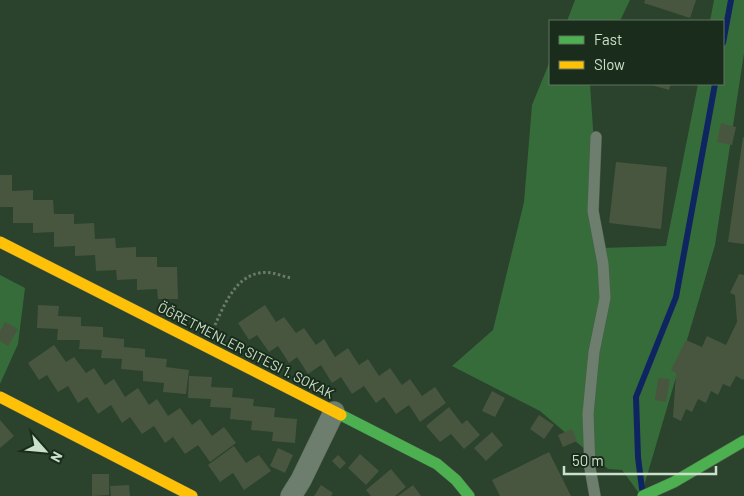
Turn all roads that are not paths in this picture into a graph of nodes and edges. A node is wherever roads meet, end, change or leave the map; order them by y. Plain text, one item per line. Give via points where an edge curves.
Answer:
1 (596, 137) dead end
2 (0, 242) edge
3 (0, 397) edge
4 (334, 412) junction
5 (744, 441) edge
6 (192, 496) edge
7 (291, 496) edge
8 (469, 496) edge
9 (595, 496) edge
10 (643, 496) edge

1 - 9 lane via 593,211 603,264 605,298 594,352 588,414 590,468
2 - 4 street, ÖĞRETMENLER SITESI 1. SOKAK
3 - 6 street
4 - 7 street
4 - 8 street, ÖĞRETMENLER SITESI 1. SOKAK via 437,464
5 - 10 street via 674,482

